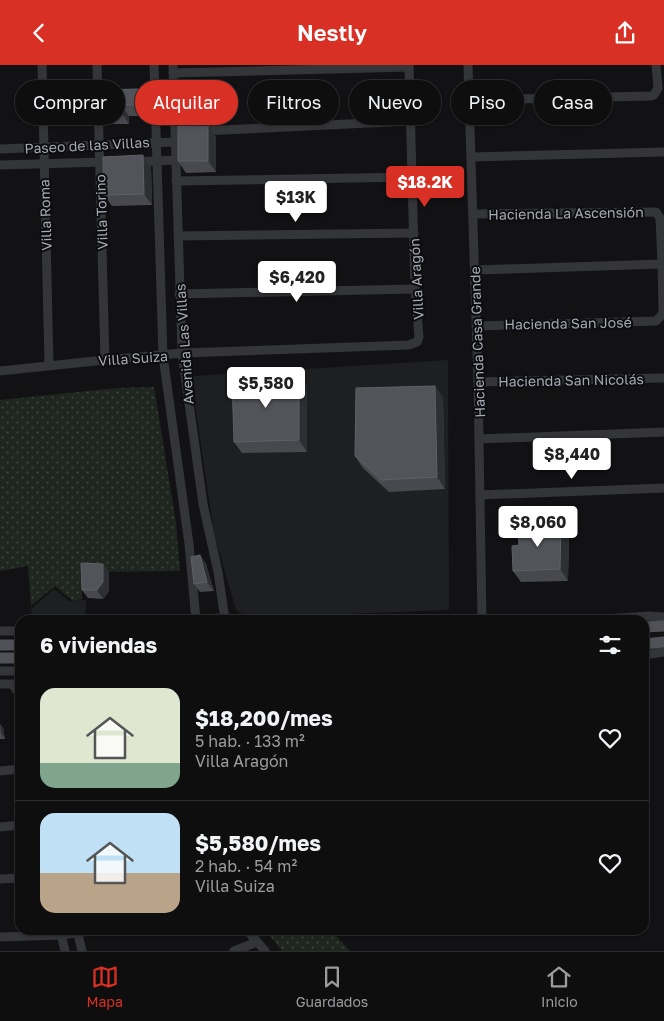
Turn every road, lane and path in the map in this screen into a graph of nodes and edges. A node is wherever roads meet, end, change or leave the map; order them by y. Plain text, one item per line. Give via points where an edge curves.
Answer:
1 (42, 65) edge
2 (97, 65) edge
3 (154, 65) edge
4 (468, 65) edge
5 (656, 65) edge
6 (409, 66) edge
7 (173, 69) edge
8 (410, 80) edge
9 (469, 80) edge
10 (524, 99) edge
11 (349, 125) edge
12 (411, 125) edge
13 (470, 125) edge
14 (181, 134) junction
15 (156, 142) junction
16 (98, 144) junction
17 (43, 147) junction
18 (0, 149) edge
19 (664, 152) edge
20 (471, 157) junction
21 (175, 160) junction
22 (156, 161) junction
23 (99, 162) junction
24 (44, 164) junction
25 (0, 165) edge
26 (413, 177) junction
27 (176, 181) junction
28 (474, 214) junction
29 (414, 233) junction
30 (178, 236) junction
31 (662, 264) junction
32 (475, 270) junction
33 (415, 289) junction
34 (179, 293) junction
35 (476, 325) junction
36 (417, 342) joint
37 (182, 353) junction
38 (163, 356) junction
39 (105, 359) junction
40 (50, 365) junction
41 (0, 371) edge
42 (664, 378) edge
43 (478, 382) junction
44 (664, 433) edge
45 (479, 439) junction
46 (664, 489) edge
47 (480, 495) junction
48 (195, 615) edge
49 (225, 615) edge
50 (482, 615) edge
51 (649, 616) edge
52 (664, 617) edge
53 (664, 626) edge
54 (649, 627) edge
55 (0, 631) edge
56 (15, 631) edge
57 (664, 642) edge
58 (649, 644) edge
59 (0, 645) edge
60 (15, 645) edge
61 (664, 652) edge
62 (649, 654) edge
63 (0, 658) edge
64 (15, 658) edge
65 (0, 671) edge
66 (15, 671) edge
67 (0, 684) edge
68 (15, 685) edge
69 (15, 770) edge
70 (0, 771) edge
71 (15, 826) edge
72 (0, 827) edge
73 (15, 878) edge
74 (0, 879) edge
75 (24, 935) edge
76 (61, 935) edge
77 (78, 935) edge
78 (251, 935) edge
79 (0, 937) edge
80 (257, 942) junction
81 (65, 951) edge
82 (82, 951) edge
83 (234, 951) edge
84 (265, 951) edge

1 - 17 street, Villa Roma
2 - 16 street, Villa Torino
3 - 15 street, Avenida Las Villas
4 - 9 street, Hacienda Casa Grande
5 - 10 street via 658,88 651,96
6 - 7 street
6 - 8 street, Villa Aragón
7 - 14 street, Avenida Las Villas
11 - 14 street, Paseo de las Villas
12 - 26 street, Villa Aragón
13 - 20 street, Hacienda Casa Grande
14 - 15 street, Paseo de las Villas
14 - 21 street, Avenida Las Villas
15 - 16 street, Paseo de las Villas
15 - 22 street, Avenida Las Villas
16 - 17 street, Paseo de las Villas
16 - 23 street, Villa Torino
17 - 18 street, Paseo de las Villas
17 - 24 street, Villa Roma
19 - 20 street
20 - 28 street, Hacienda Casa Grande
21 - 22 street, Paseo de las Villas
21 - 27 street, Avenida Las Villas
22 - 23 street, Paseo de las Villas
22 - 38 street, Avenida Las Villas
23 - 24 street, Paseo de las Villas
23 - 39 street, Villa Torino
24 - 25 street, Paseo de las Villas
24 - 40 street, Villa Roma
26 - 27 street
26 - 29 street, Villa Aragón
27 - 30 street, Avenida Las Villas
28 - 31 street, Hacienda La Ascensión via 653,211 658,214
28 - 32 street, Hacienda Casa Grande
29 - 30 street
29 - 33 street, Villa Aragón
30 - 34 street, Avenida Las Villas
31 - 32 street
31 - 35 street, Hacienda San José via 662,312 656,321
32 - 35 street, Hacienda Casa Grande
33 - 34 street
33 - 36 street, Villa Aragón
34 - 37 street, Avenida Las Villas
35 - 43 street, Hacienda Casa Grande
36 - 37 street, Villa Suiza via 409,345
37 - 38 street, Villa Suiza
37 - 49 street, Avenida Las Villas via 203,504
38 - 39 street, Villa Suiza
38 - 48 street, Avenida Las Villas
39 - 40 street, Villa Suiza
40 - 41 street, Villa Suiza
42 - 43 street, Hacienda San Nicolás
43 - 45 street, Hacienda Casa Grande
44 - 45 street
45 - 47 street, Hacienda Casa Grande
46 - 47 street
47 - 50 street, Hacienda Casa Grande
51 - 52 street
53 - 54 main road
55 - 56 street
57 - 58 main road
59 - 60 main road
61 - 62 street
63 - 64 main road
65 - 66 street
67 - 68 street
69 - 70 street
71 - 72 street
73 - 74 street
75 - 79 street
76 - 81 street
77 - 82 street
78 - 80 street
80 - 83 street
80 - 84 street

